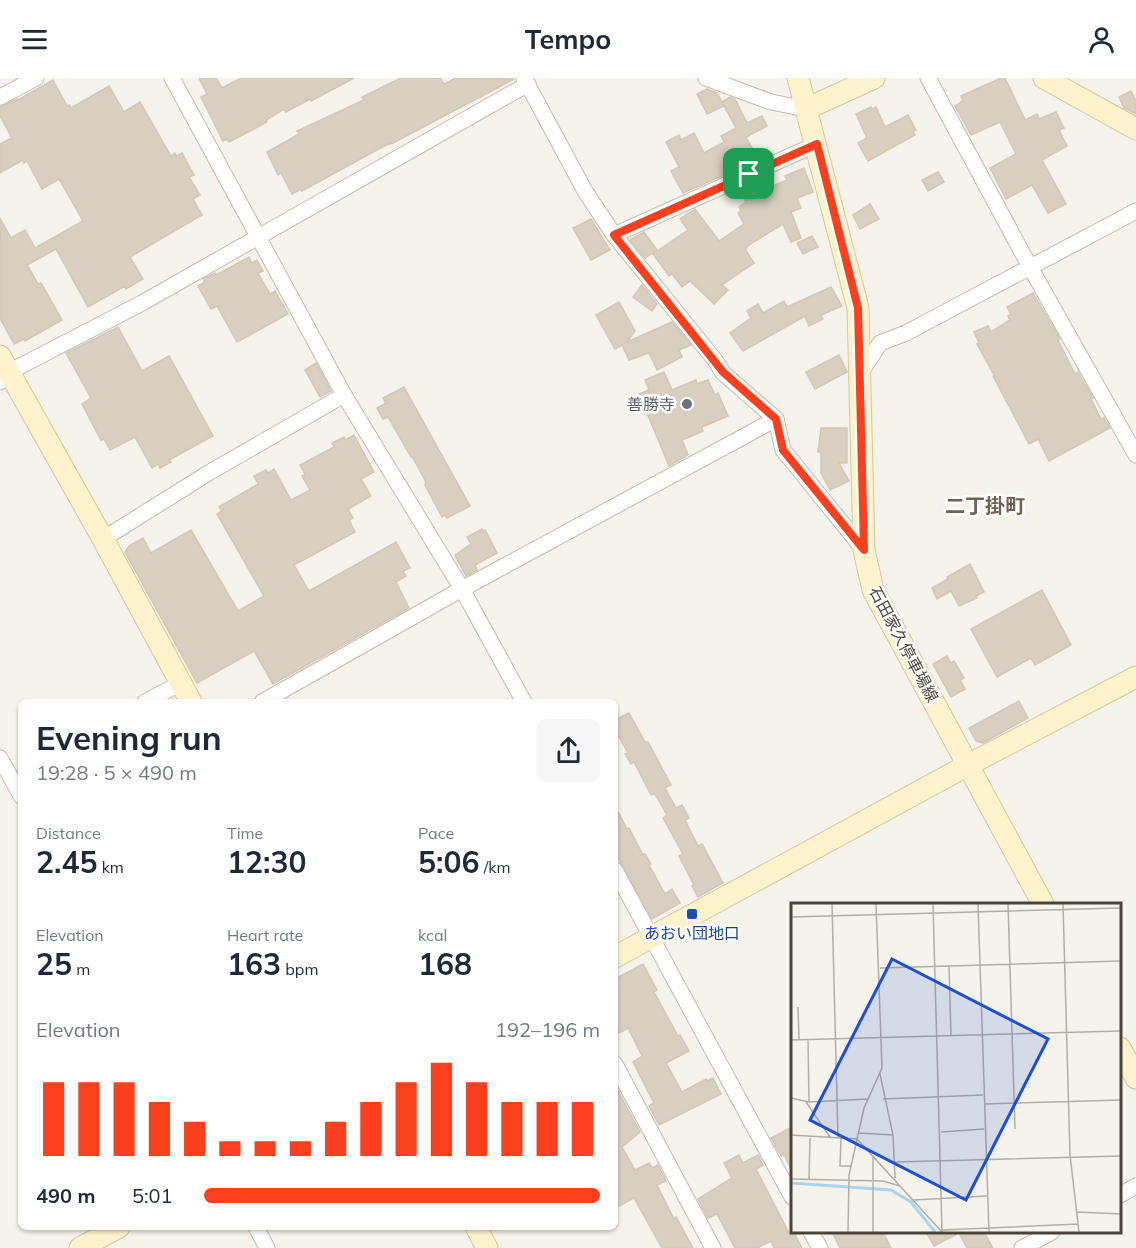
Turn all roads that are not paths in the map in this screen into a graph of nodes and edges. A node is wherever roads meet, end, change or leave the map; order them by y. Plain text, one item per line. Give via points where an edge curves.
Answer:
1 (36, 78) edge
2 (172, 78) edge
3 (706, 78) edge
4 (798, 78) edge
5 (874, 78) edge
6 (928, 78) edge
7 (1044, 78) edge
8 (526, 81) edge
9 (0, 98) edge
10 (806, 109) junction
11 (1136, 129) edge
12 (817, 144) junction
13 (1136, 211) edge
14 (614, 235) junction
15 (257, 236) junction
16 (1030, 267) junction
17 (3, 370) edge
18 (860, 374) junction
19 (344, 394) junction
20 (776, 419) junction
21 (1136, 455) edge
22 (103, 539) junction
23 (864, 550) junction
24 (462, 589) junction
25 (1136, 677) edge
26 (181, 683) junction
27 (151, 699) edge
28 (189, 699) edge
29 (267, 699) edge
30 (522, 699) edge
31 (0, 758) edge
32 (968, 765) junction
33 (10, 774) edge
34 (18, 790) edge
35 (618, 876) edge
36 (1042, 903) edge
37 (652, 938) junction
38 (618, 955) edge
39 (1121, 1052) edge
40 (618, 1070) edge
41 (1136, 1078) edge
42 (1136, 1186) edge
43 (1121, 1194) edge
44 (791, 1195) edge
45 (113, 1230) edge
46 (258, 1230) edge
47 (478, 1230) edge
48 (812, 1233) edge
49 (1050, 1233) edge
50 (80, 1248) edge
51 (267, 1248) edge
52 (487, 1248) edge
53 (713, 1248) edge
54 (820, 1248) edge
55 (1022, 1248) edge

1 - 9 street
2 - 15 street
3 - 10 street via 771,102
4 - 10 street, 石田家久停車場線
5 - 10 street
6 - 16 street
7 - 11 street
8 - 14 street via 585,191
8 - 15 street
10 - 12 street, 石田家久停車場線
12 - 14 street
12 - 18 street, 石田家久停車場線 via 858,308
13 - 16 street
14 - 20 street via 723,372
15 - 17 street via 142,303
15 - 19 street
16 - 18 street via 880,343
16 - 21 street
17 - 22 street
18 - 23 street, 石田家久停車場線
19 - 22 street
19 - 24 street
20 - 23 street via 783,450
20 - 24 street
22 - 26 street
23 - 32 street, 石田家久停車場線 via 873,590
24 - 29 street
24 - 30 street
25 - 32 street
26 - 27 street
26 - 28 street
31 - 33 street
32 - 36 street, 石田家久停車場線
32 - 37 street
33 - 34 street
35 - 37 street
37 - 38 street
37 - 44 street
39 - 41 street
40 - 53 street
42 - 43 street
45 - 50 street
46 - 51 street
47 - 52 street
48 - 54 street
49 - 55 street

